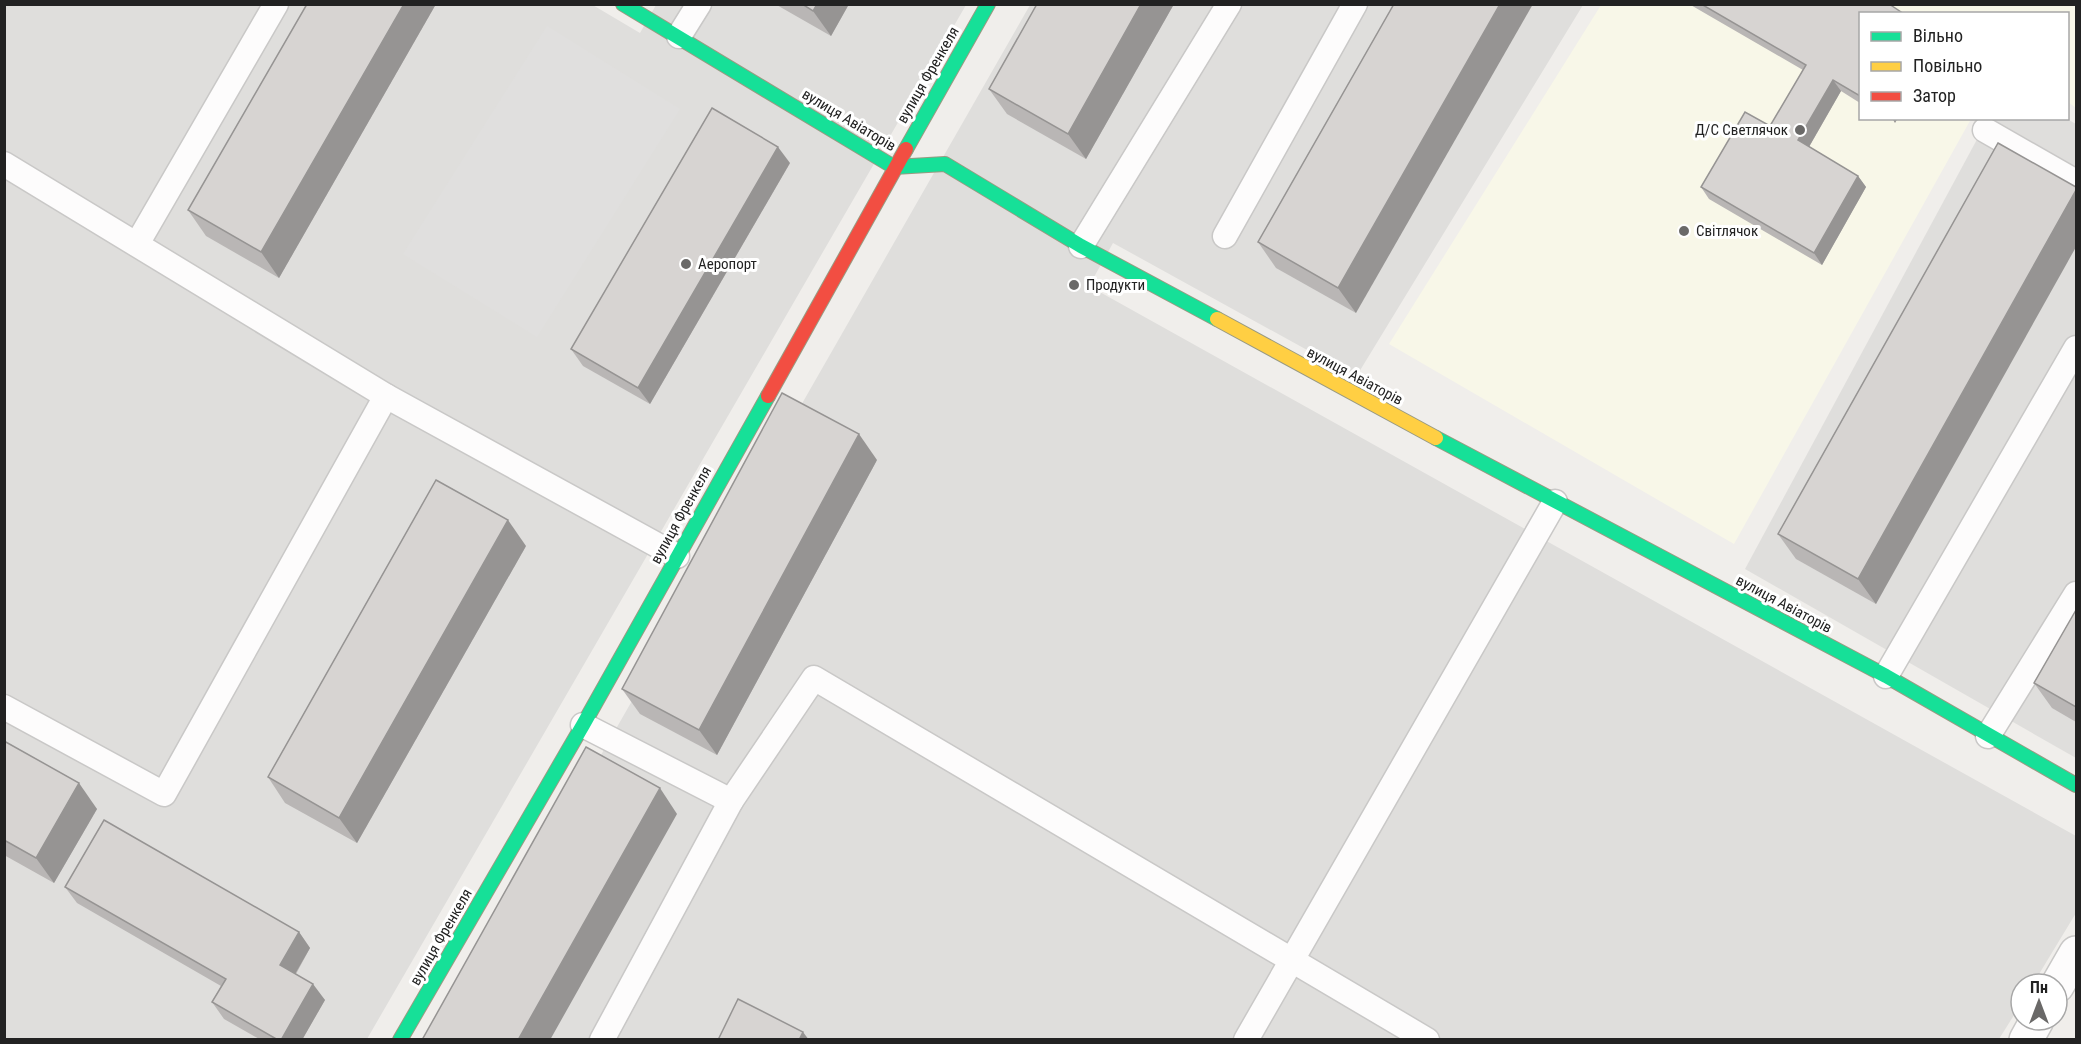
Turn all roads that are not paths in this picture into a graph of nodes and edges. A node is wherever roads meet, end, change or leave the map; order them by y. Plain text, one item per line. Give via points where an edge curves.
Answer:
1 (276, 4) edge
2 (623, 4) edge
3 (699, 4) edge
4 (988, 4) edge
5 (1229, 4) edge
6 (1355, 4) edge
7 (679, 36) junction
8 (1985, 130) dead end
9 (4, 164) edge
10 (894, 167) junction
11 (2076, 182) edge
12 (1225, 236) dead end
13 (137, 244) junction
14 (1081, 246) junction
15 (2076, 348) edge
16 (386, 396) junction
17 (1555, 502) junction
18 (677, 556) junction
19 (2076, 594) edge
20 (1886, 676) junction
21 (4, 707) edge
22 (583, 726) junction
23 (1988, 736) junction
24 (2076, 785) edge
25 (731, 801) junction
26 (2076, 953) edge
27 (1292, 962) junction
28 (2065, 972) edge
29 (400, 1040) edge
30 (602, 1040) edge
31 (1246, 1040) edge
32 (1427, 1040) edge

1 - 13 lane
2 - 7 street, вулиця Авіаторів
3 - 7 lane
4 - 10 street, вулиця Френкеля
5 - 14 lane
6 - 12 lane
7 - 10 street, вулиця Авіаторів
8 - 11 lane
9 - 13 lane
10 - 14 street, вулиця Авіаторів via 945,164
10 - 18 street, вулиця Френкеля
13 - 16 lane
14 - 17 street, вулиця Авіаторів
15 - 20 lane
16 - 18 lane
16 - 21 lane via 164,794
17 - 20 street, вулиця Авіаторів
17 - 27 lane
18 - 22 street, вулиця Френкеля
19 - 23 lane
20 - 23 street, вулиця Авіаторів
22 - 25 lane
22 - 29 street, вулиця Френкеля
23 - 24 street, вулиця Авіаторів
25 - 27 lane via 814,678
25 - 30 lane
26 - 28 street
27 - 31 lane
27 - 32 lane

